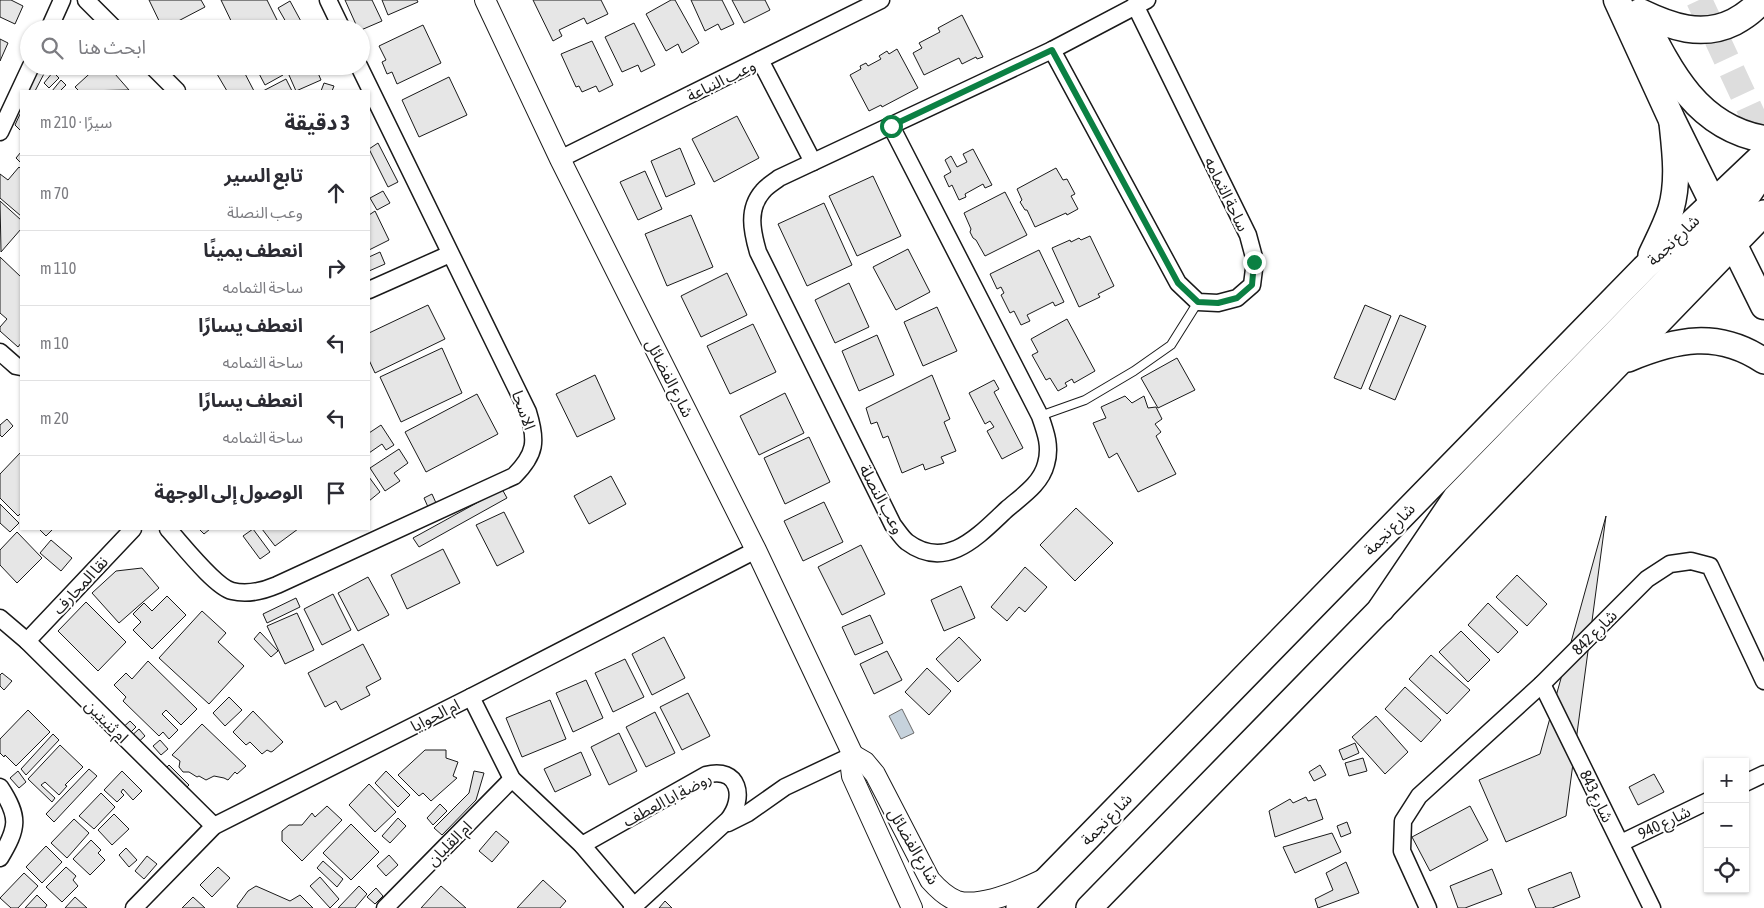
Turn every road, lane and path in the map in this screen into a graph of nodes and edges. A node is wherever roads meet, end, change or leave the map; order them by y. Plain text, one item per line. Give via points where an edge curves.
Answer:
1 (62, 0) edge
2 (86, 0) edge
3 (328, 0) edge
4 (485, 0) edge
5 (881, 0) edge
6 (1616, 0) edge
7 (1761, 0) edge
8 (1141, 3) edge
9 (1637, 6) edge
10 (53, 20) edge
11 (105, 20) edge
12 (338, 20) edge
13 (1052, 50) junction
14 (760, 60) junction
15 (27, 75) edge
16 (161, 75) edge
17 (363, 75) edge
18 (176, 90) edge
19 (369, 90) edge
20 (370, 93) edge
21 (1672, 120) junction
22 (891, 126) junction
23 (0, 132) edge
24 (1764, 139) edge
25 (560, 159) junction
26 (813, 162) junction
27 (1759, 171) edge
28 (1764, 213) edge
29 (1723, 224) junction
30 (450, 254) junction
31 (1644, 268) junction
32 (370, 290) edge
33 (1198, 302) junction
34 (1764, 306) edge
35 (0, 352) edge
36 (1764, 361) edge
37 (1621, 362) junction
38 (20, 367) edge
39 (1040, 416) junction
40 (132, 530) edge
41 (169, 530) edge
42 (756, 550) junction
43 (1381, 610) junction
44 (0, 618) edge
45 (26, 642) junction
46 (1764, 681) edge
47 (1542, 684) junction
48 (470, 697) junction
49 (853, 755) junction
50 (1764, 774) edge
51 (512, 779) junction
52 (1749, 781) edge
53 (0, 787) edge
54 (1704, 803) edge
55 (214, 826) junction
56 (722, 826) junction
57 (1620, 843) junction
58 (582, 845) junction
59 (0, 858) edge
60 (1050, 876) junction
61 (633, 907) edge
62 (134, 908) edge
63 (385, 908) edge
64 (912, 908) edge
65 (1019, 908) edge
66 (1088, 908) edge
67 (1428, 908) edge
68 (1652, 908) edge

1 - 10 street
2 - 11 street
3 - 12 street
4 - 25 street, شارع الفضائل
5 - 14 street, وعب النباعة
6 - 21 highway
7 - 9 highway via 1742,18 1721,28 1699,30 1663,23
8 - 13 street, وعب النصلة
8 - 33 street, ساحة الثمامه via 1248,235 1254,262 1252,285 1237,298 1218,303
9 - 24 highway via 1665,62 1684,91 1724,125
13 - 22 street, وعب النصلة
13 - 33 street via 1178,283
14 - 25 street, وعب النباعة
14 - 26 street
15 - 23 street
16 - 18 street
17 - 19 street, الاسحا
20 - 30 street, الاسحا
21 - 29 highway
21 - 31 main road via 1676,167 1671,208
22 - 26 street, وعب النصلة
22 - 39 street, وعب النصلة
25 - 42 street, شارع الفضائل
26 - 39 street, وعب النصلة via 779,178 763,190 753,208 752,228 758,252 893,525 906,542 922,551 940,554 960,549 1040,479 1049,449
27 - 29 highway via 1746,197
28 - 29 main road, شارع نجمة
29 - 31 main road, شارع نجمة
29 - 34 highway
29 - 37 main road, شارع نجمة
29 - 43 highway via 1456,498
30 - 32 street
30 - 41 street, الاسحا via 534,430 533,449 526,464 514,476 277,585 251,593 231,591 219,585
31 - 60 main road, شارع نجمة
33 - 39 lane via 1171,345 1085,400
35 - 38 street
36 - 37 main road via 1740,347 1696,340 1653,348
37 - 43 main road, شارع نجمة
40 - 45 street, نقا المحارف
42 - 48 street, ام الحوايا
42 - 49 street, شارع الفضائل
43 - 66 main road, شارع نجمة
44 - 45 street, ام ثنيتين
45 - 55 street, ام ثنيتين
46 - 47 street, شارع 842 via 1710,566 1691,561 1670,564 1647,579
47 - 57 street, شارع 843
47 - 67 street, شارع 842 via 1419,796 1403,822 1402,851
48 - 51 street, روضة ابا العطف
48 - 55 street, ام الحوايا
49 - 56 street via 785,787 748,813
49 - 60 street, شارع الفضائل via 865,762 875,774 930,880 944,894 959,902 976,903 1018,892
49 - 64 street, شارع الفضائل via 852,776
50 - 52 street
51 - 58 street, روضة ابا العطف
51 - 63 street, ام القلبان
53 - 59 street via 10,802 15,822 11,840
54 - 57 street, شارع 940
55 - 62 street, ام الحوايا
56 - 58 street, روضة ابا العطف via 735,812 738,791 728,776 715,773 706,775
56 - 61 street, روضة ابا العطف
57 - 68 street, شارع 843
58 - 61 street, روضة ابا العطف
60 - 65 main road, شارع نجمة

